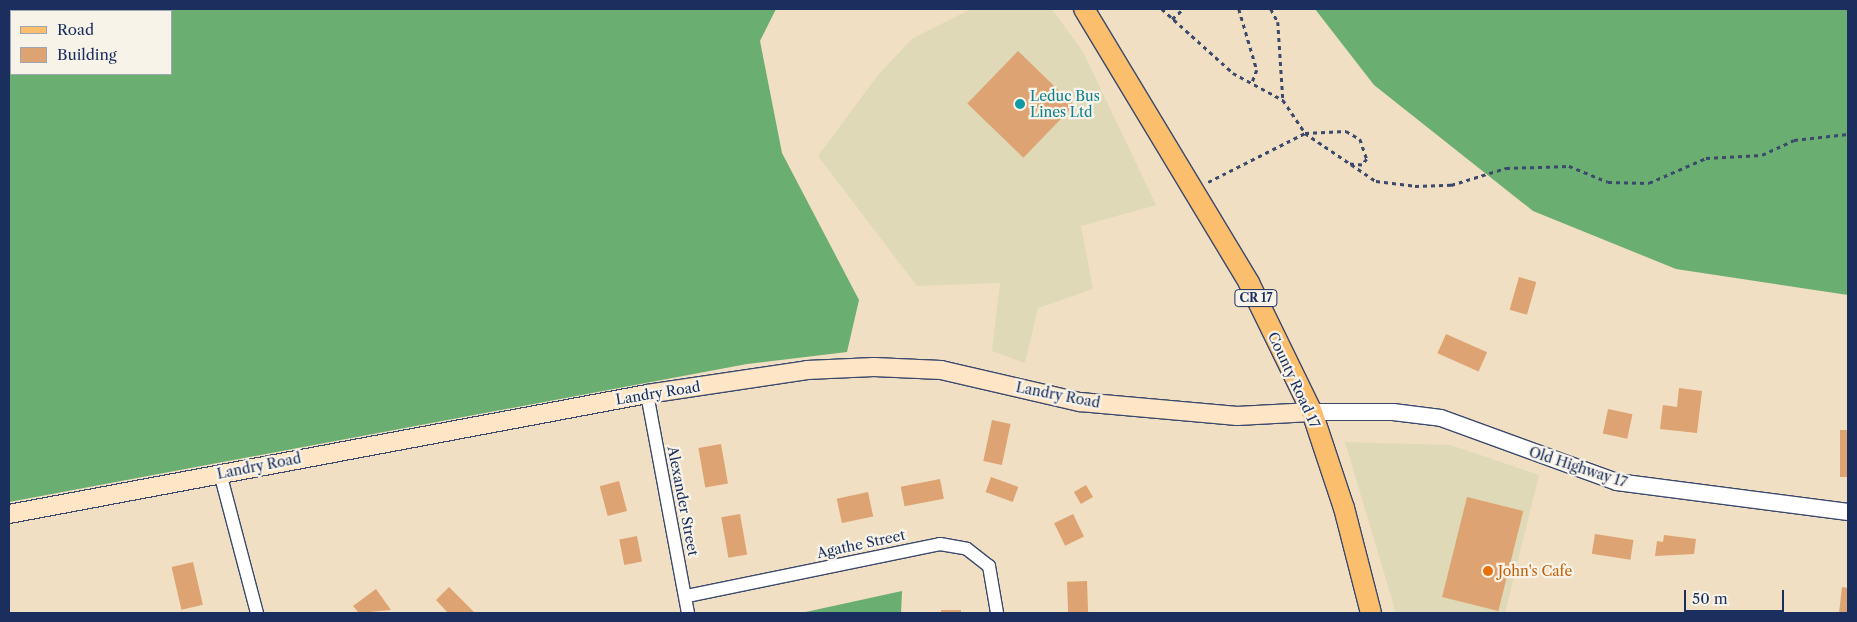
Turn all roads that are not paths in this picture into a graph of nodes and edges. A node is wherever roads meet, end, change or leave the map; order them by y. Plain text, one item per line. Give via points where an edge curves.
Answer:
1 (1084, 9) edge
2 (648, 394) junction
3 (1312, 412) junction
4 (220, 473) junction
5 (1848, 512) edge
6 (9, 514) edge
7 (687, 596) junction
8 (257, 613) edge
9 (688, 613) edge
10 (998, 613) edge
11 (1371, 613) edge

1 - 3 main road, County Road 17 / CR 17 via 1195,188 1249,283
2 - 3 main road, Landry Road via 807,370 874,367 941,370 1089,403 1237,416
2 - 4 main road, Landry Road
2 - 7 street, Alexander Street
3 - 5 street, Old Highway 17 via 1394,412 1441,418 1617,482
3 - 11 main road, County Road 17 / CR 17 via 1344,508
4 - 6 main road, Landry Road
4 - 8 street
7 - 9 street, Alexander Street
7 - 10 street, Agathe Street via 940,544 967,549 989,566

